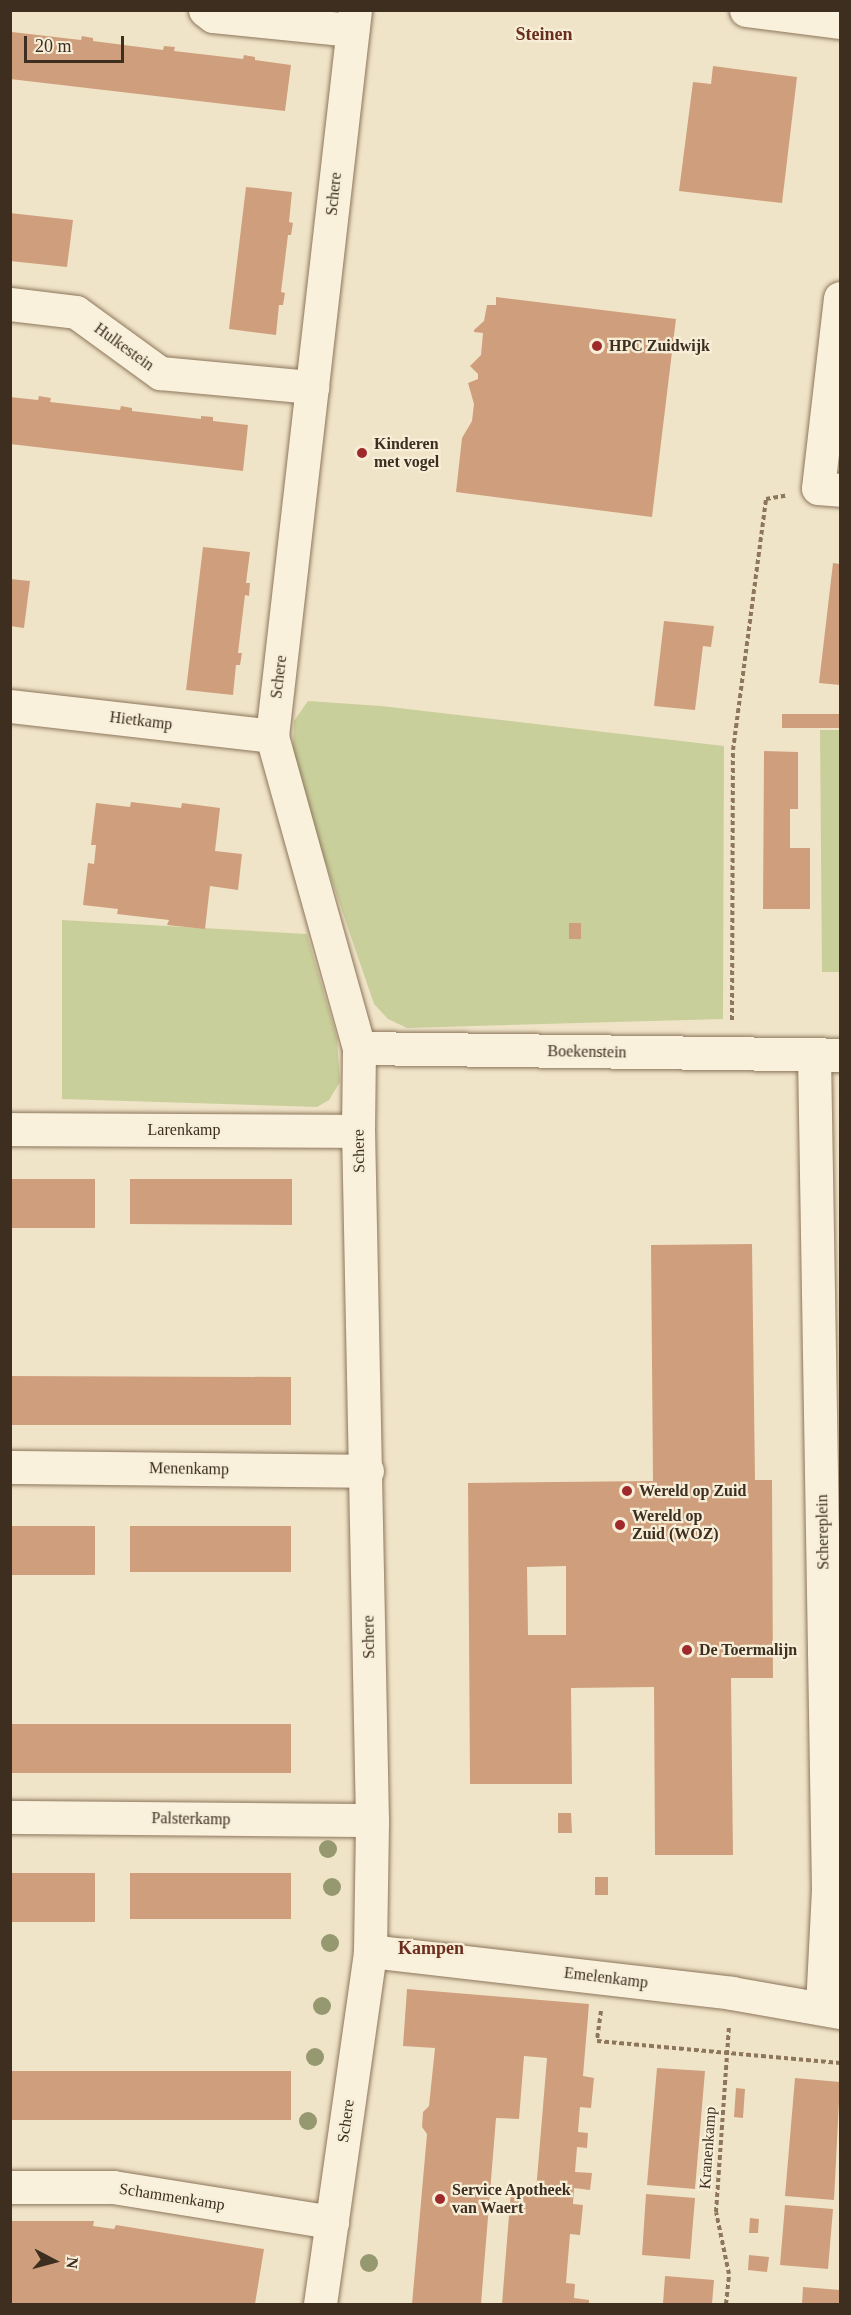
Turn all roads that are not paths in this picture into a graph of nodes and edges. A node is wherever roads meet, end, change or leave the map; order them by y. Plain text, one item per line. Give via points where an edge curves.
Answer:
1 (205, 10) edge
2 (746, 10) edge
3 (792, 13) edge
4 (353, 20) edge
5 (840, 22) edge
6 (840, 298) edge
7 (10, 304) edge
8 (312, 387) junction
9 (829, 489) edge
10 (10, 706) edge
11 (272, 736) junction
12 (359, 1048) junction
13 (827, 1055) edge
14 (10, 1129) edge
15 (358, 1131) junction
16 (830, 1294) edge
17 (10, 1467) edge
18 (367, 1471) junction
19 (832, 1537) edge
20 (833, 1771) edge
21 (10, 1817) edge
22 (372, 1821) junction
23 (370, 1951) junction
24 (831, 2010) edge
25 (10, 2187) edge
26 (332, 2222) junction
27 (320, 2304) edge

1 - 4 street via 213,16
2 - 3 street
3 - 5 street
4 - 8 street, Schere
6 - 9 street
7 - 8 street, Hulkestein via 76,312 160,373
8 - 11 street, Schere
10 - 11 street, Hietkamp
11 - 12 street, Schere
12 - 13 street, Boekenstein
12 - 15 street, Schere
13 - 16 street, Schereplein
14 - 15 street, Larenkamp
15 - 18 street, Schere
16 - 19 street, Schereplein
17 - 18 street, Menenkamp
18 - 22 street, Schere
19 - 20 street, Schereplein
20 - 24 street, Schereplein via 828,1889
21 - 22 street, Palsterkamp
22 - 23 street, Schere
23 - 24 street, Emelenkamp via 732,1993
23 - 26 street, Schere
25 - 26 street, Schammenkamp via 113,2187
26 - 27 street, Schere

